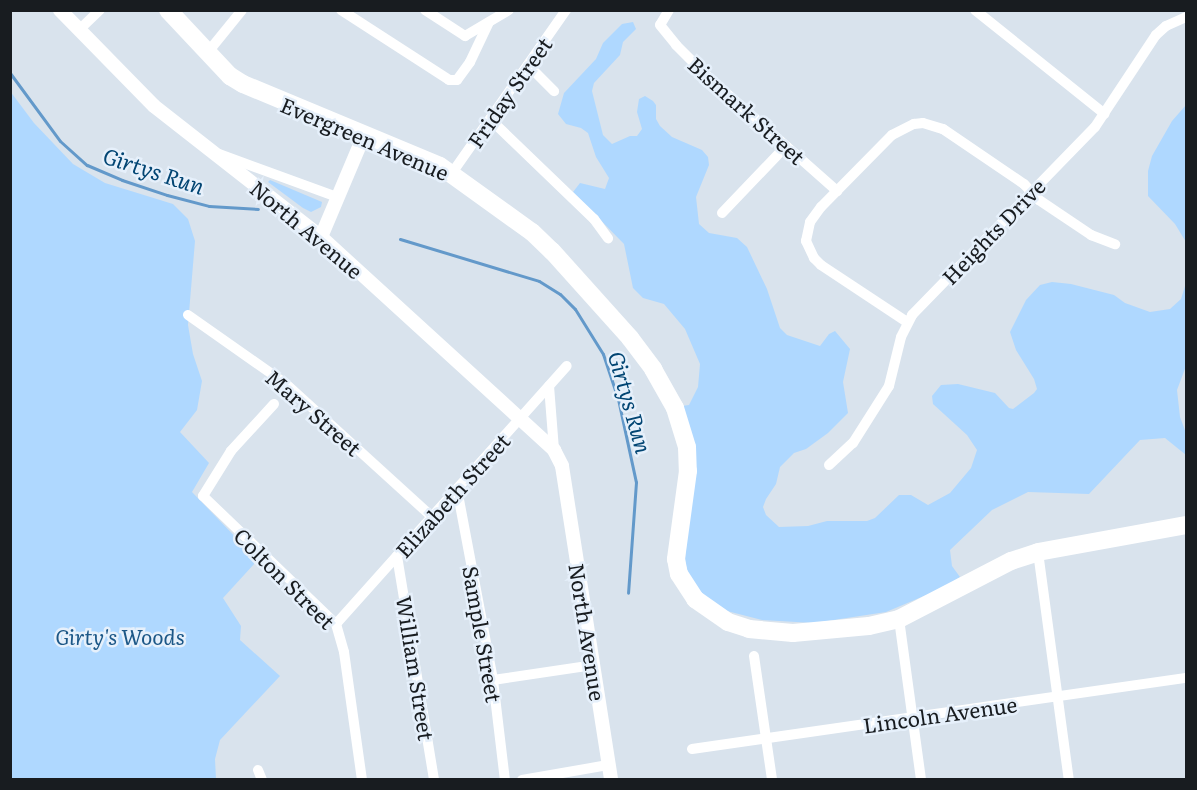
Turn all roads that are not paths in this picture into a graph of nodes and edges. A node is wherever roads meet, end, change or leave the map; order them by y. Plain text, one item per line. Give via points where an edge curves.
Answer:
1 (60, 10) edge
2 (100, 10) edge
3 (168, 10) edge
4 (242, 10) edge
5 (341, 10) edge
6 (425, 10) edge
7 (509, 10) edge
8 (566, 10) edge
9 (669, 10) edge
10 (975, 10) edge
11 (1186, 16) edge
12 (489, 22) junction
13 (79, 30) junction
14 (208, 52) junction
15 (528, 65) junction
16 (554, 91) dead end
17 (1105, 114) junction
18 (490, 119) junction
19 (364, 135) junction
20 (786, 146) junction
21 (215, 153) junction
22 (452, 173) junction
23 (837, 191) junction
24 (1031, 191) junction
25 (338, 197) junction
26 (722, 213) dead end
27 (321, 237) junction
28 (608, 238) dead end
29 (1115, 244) dead end
30 (189, 315) dead end
31 (907, 322) junction
32 (567, 366) dead end
33 (549, 386) junction
34 (274, 404) dead end
35 (521, 418) junction
36 (554, 450) junction
37 (829, 465) dead end
38 (457, 489) junction
39 (432, 517) junction
40 (1186, 525) edge
41 (1038, 552) junction
42 (397, 556) junction
43 (899, 619) junction
44 (336, 624) junction
45 (754, 656) dead end
46 (593, 665) junction
47 (1186, 678) edge
48 (493, 680) junction
49 (1058, 697) junction
50 (912, 718) junction
51 (767, 739) junction
52 (692, 749) dead end
53 (608, 765) junction
54 (362, 780) edge
55 (434, 780) edge
56 (505, 780) edge
57 (522, 780) edge
58 (610, 780) edge
59 (772, 780) edge
60 (921, 780) edge
61 (1069, 780) edge

1 - 13 street, North Avenue
2 - 13 street
3 - 14 main road, Evergreen Avenue
4 - 14 street
5 - 12 street via 449,80 457,80 470,62
6 - 12 street via 465,36
7 - 12 street
8 - 15 street, Friday Street
9 - 20 street, Bismark Street via 660,25 707,76
10 - 17 street
11 - 17 street, Heights Drive via 1156,35
13 - 21 street, North Avenue via 154,106
14 - 19 main road, Evergreen Avenue via 230,76 256,91
15 - 16 street
15 - 18 street, Friday Street
17 - 24 street, Heights Drive
18 - 22 street, Friday Street
18 - 28 street via 594,219
19 - 22 main road, Evergreen Avenue
19 - 25 street
20 - 23 street, Bismark Street
20 - 26 street
21 - 25 street
21 - 27 street, North Avenue
22 - 43 main road, Evergreen Avenue via 552,251 630,338 663,386 675,408 687,447 688,471 676,559 678,574 695,599 728,622 770,632 824,632
23 - 24 street via 892,135 923,123 959,139
23 - 31 street via 810,222 808,249 821,265
24 - 29 street via 1091,235
24 - 31 street, Heights Drive
25 - 27 street
27 - 35 street, North Avenue
30 - 39 street, Mary Street via 286,384
31 - 37 street, Heights Drive via 889,386 853,443
32 - 33 street, Elizabeth Street
33 - 35 street, Elizabeth Street
33 - 36 street, North Avenue
34 - 44 street, Colton Street via 231,451 202,496
35 - 36 street, North Avenue
35 - 38 street, Elizabeth Street
36 - 46 street, North Avenue via 562,466
38 - 39 street, Elizabeth Street
38 - 48 street, Sample Street
39 - 42 street, Elizabeth Street
40 - 41 main road, Evergreen Avenue
41 - 43 main road, Evergreen Avenue via 1011,561
41 - 49 street
42 - 44 street, Elizabeth Street
42 - 55 street, William Street
43 - 50 street
44 - 54 street, Colton Street via 344,652
45 - 51 street
46 - 48 street
46 - 53 street, North Avenue
47 - 49 street, Lincoln Avenue
48 - 56 street, Sample Street
49 - 50 street, Lincoln Avenue
49 - 61 street
50 - 51 street, Lincoln Avenue
50 - 60 street
51 - 52 street, Lincoln Avenue
51 - 59 street
53 - 57 street
53 - 58 street, North Avenue

